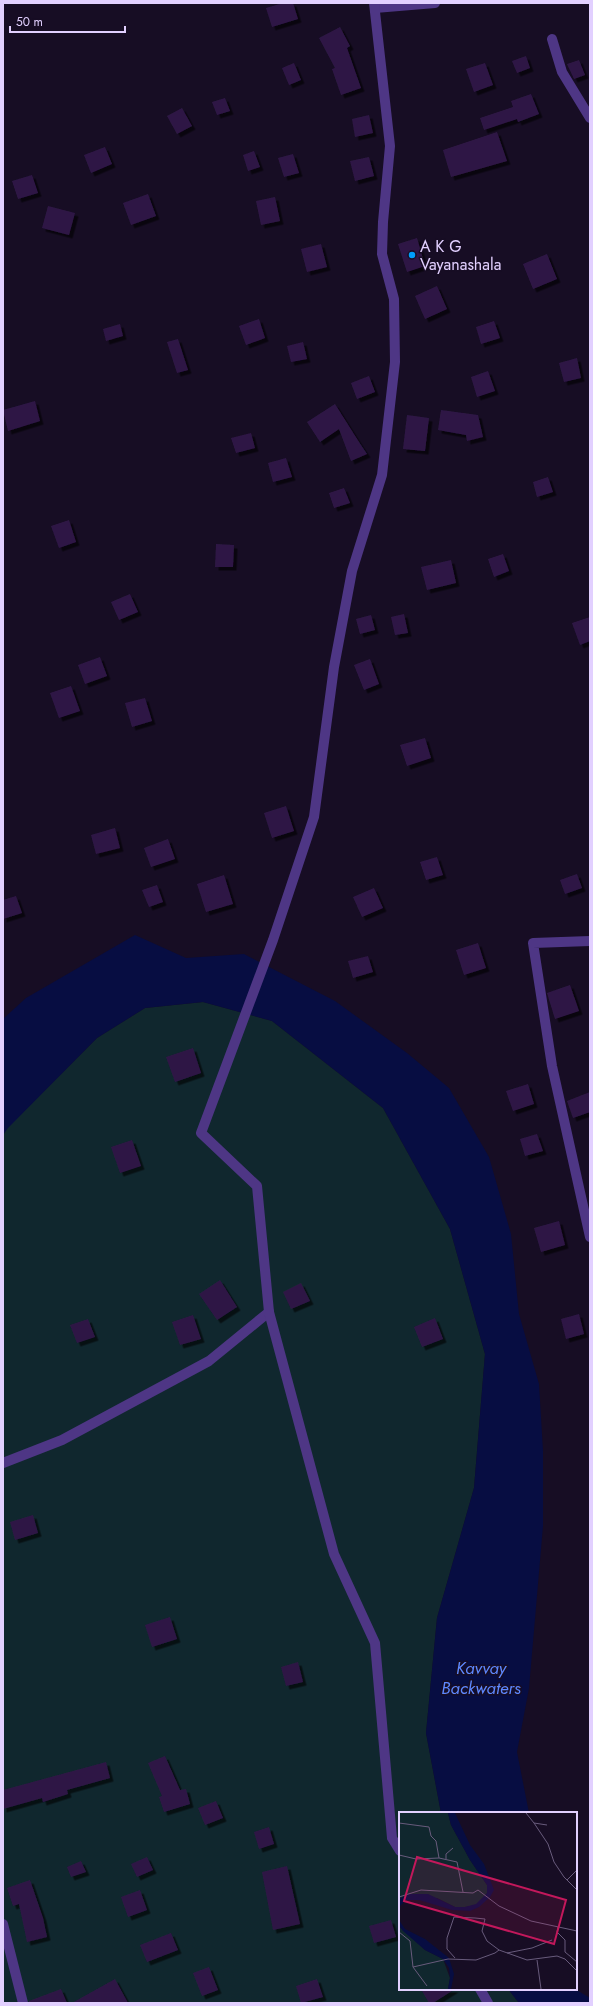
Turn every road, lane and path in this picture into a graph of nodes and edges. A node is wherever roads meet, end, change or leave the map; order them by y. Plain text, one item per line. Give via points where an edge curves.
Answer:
1 (435, 3) edge
2 (375, 6) edge
3 (552, 39) dead end
4 (590, 118) edge
5 (590, 941) edge
6 (590, 1237) edge
7 (269, 1312) junction
8 (3, 1463) edge
9 (399, 1849) edge
10 (3, 1924) edge
11 (481, 1990) edge
12 (23, 2003) edge
13 (488, 2003) edge

1 - 2 street
2 - 7 street via 390,146 382,254 394,299 396,362 382,475 352,572 334,667 314,817 273,940 201,1132 257,1186
3 - 4 street via 562,72
5 - 6 street via 533,943 552,1066
7 - 8 street via 209,1361 62,1440
7 - 9 street via 334,1554 375,1643 392,1838
10 - 12 street
11 - 13 street

